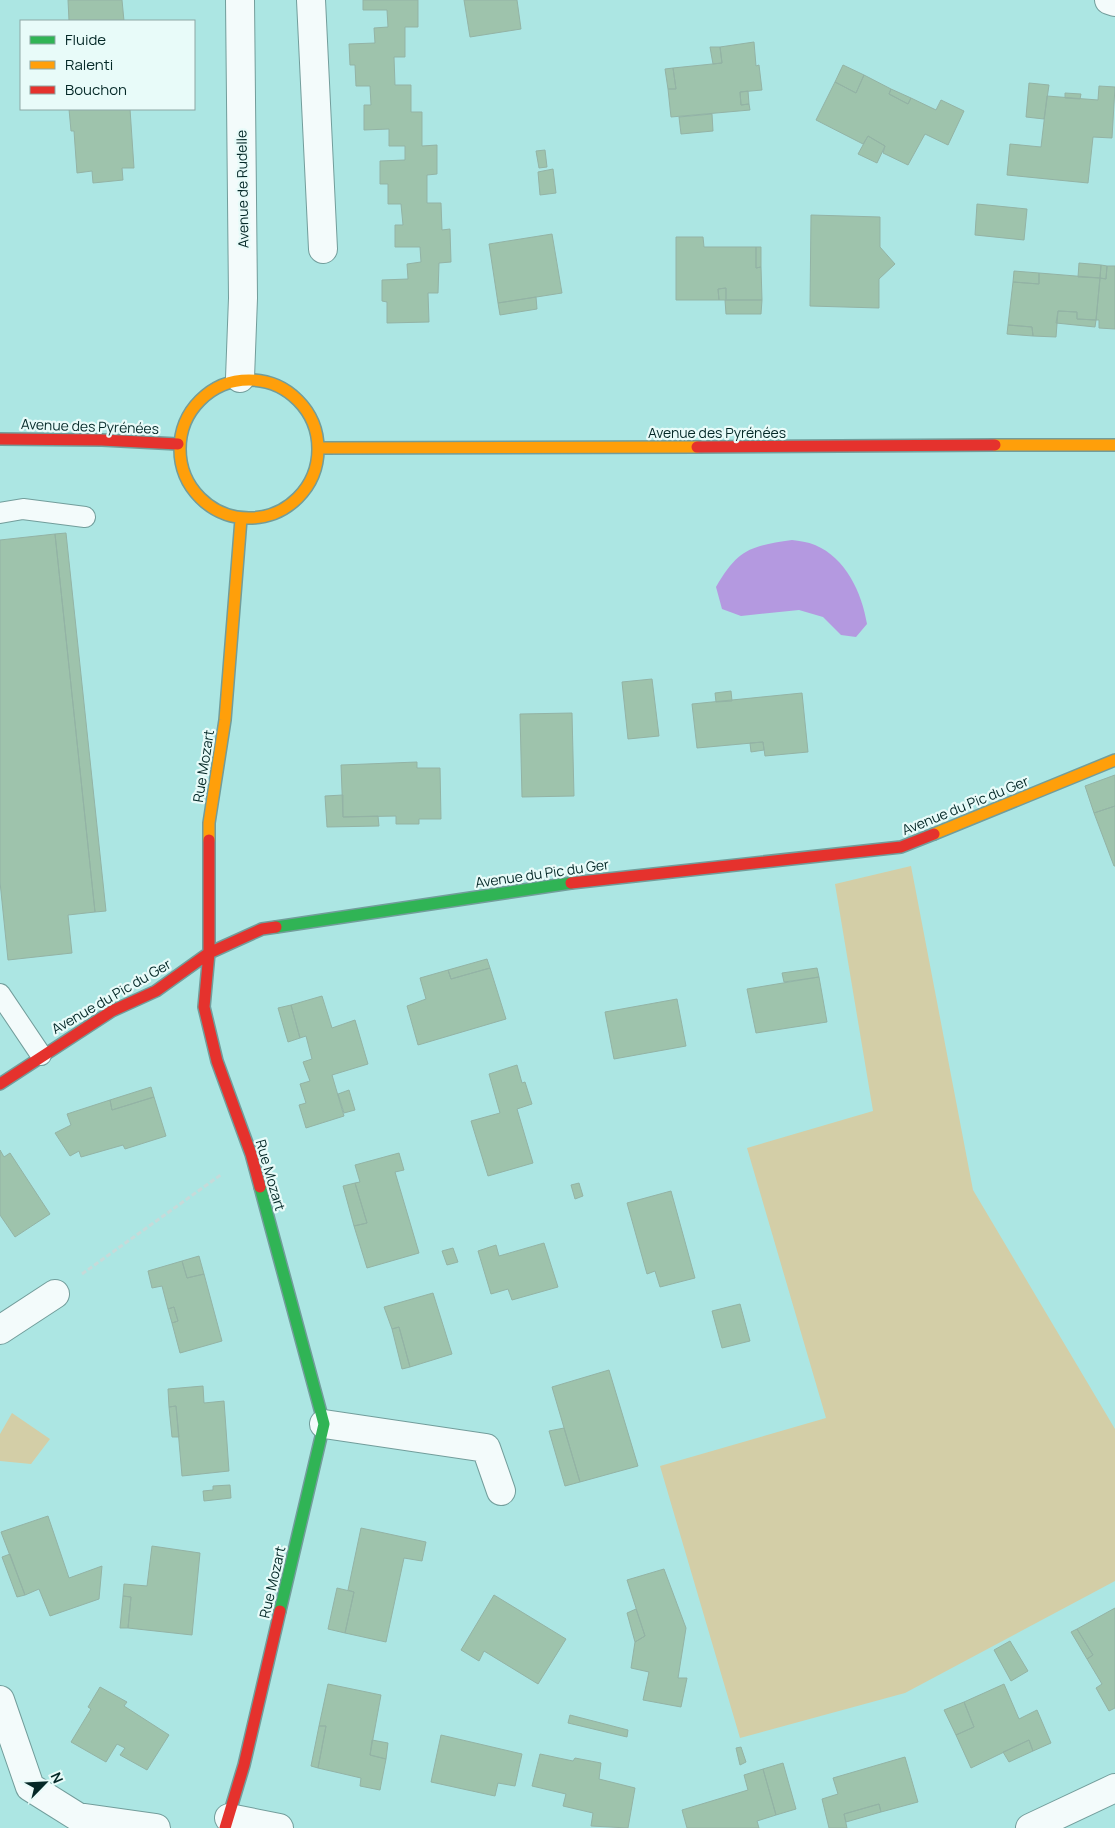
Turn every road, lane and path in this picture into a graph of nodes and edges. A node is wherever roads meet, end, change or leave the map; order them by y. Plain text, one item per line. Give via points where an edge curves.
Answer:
1 (240, 0) edge
2 (312, 0) edge
3 (1109, 0) edge
4 (1115, 2) edge
5 (323, 249) dead end
6 (240, 378) junction
7 (0, 439) edge
8 (178, 444) junction
9 (1115, 445) edge
10 (320, 448) junction
11 (0, 513) edge
12 (84, 517) dead end
13 (241, 518) junction
14 (1115, 760) edge
15 (209, 953) junction
16 (0, 994) edge
17 (41, 1055) junction
18 (0, 1084) edge
19 (251, 1154) junction
20 (55, 1294) joint
21 (0, 1330) edge
22 (324, 1424) junction
23 (501, 1491) dead end
24 (0, 1700) edge
25 (1115, 1788) edge
26 (1061, 1822) edge
27 (227, 1823) edge
28 (156, 1828) edge
29 (279, 1828) edge
30 (1030, 1828) edge

1 - 6 street, Avenue de Rudelle via 244,298
2 - 5 street
3 - 4 street
6 - 8 street via 197,400
6 - 10 street via 279,384 308,410
7 - 8 street, Avenue des Pyrénées
8 - 13 street via 186,479 208,506
9 - 10 street, Avenue des Pyrénées
10 - 13 street via 309,486 280,512
11 - 12 lane via 23,509
13 - 15 street, Rue Mozart via 225,720 209,822
14 - 15 street, Avenue du Pic du Ger via 901,847 548,886 262,929
15 - 17 street, Avenue du Pic du Ger via 156,991 112,1011
15 - 19 street, Rue Mozart via 204,1007 216,1061
16 - 17 lane
17 - 18 street, Avenue du Pic du Ger
19 - 20 path
19 - 22 street, Rue Mozart
20 - 21 street
22 - 23 street via 486,1448
22 - 27 street, Rue Mozart via 244,1765
24 - 28 street via 30,1787 78,1817
25 - 26 street
26 - 30 street
27 - 29 street

